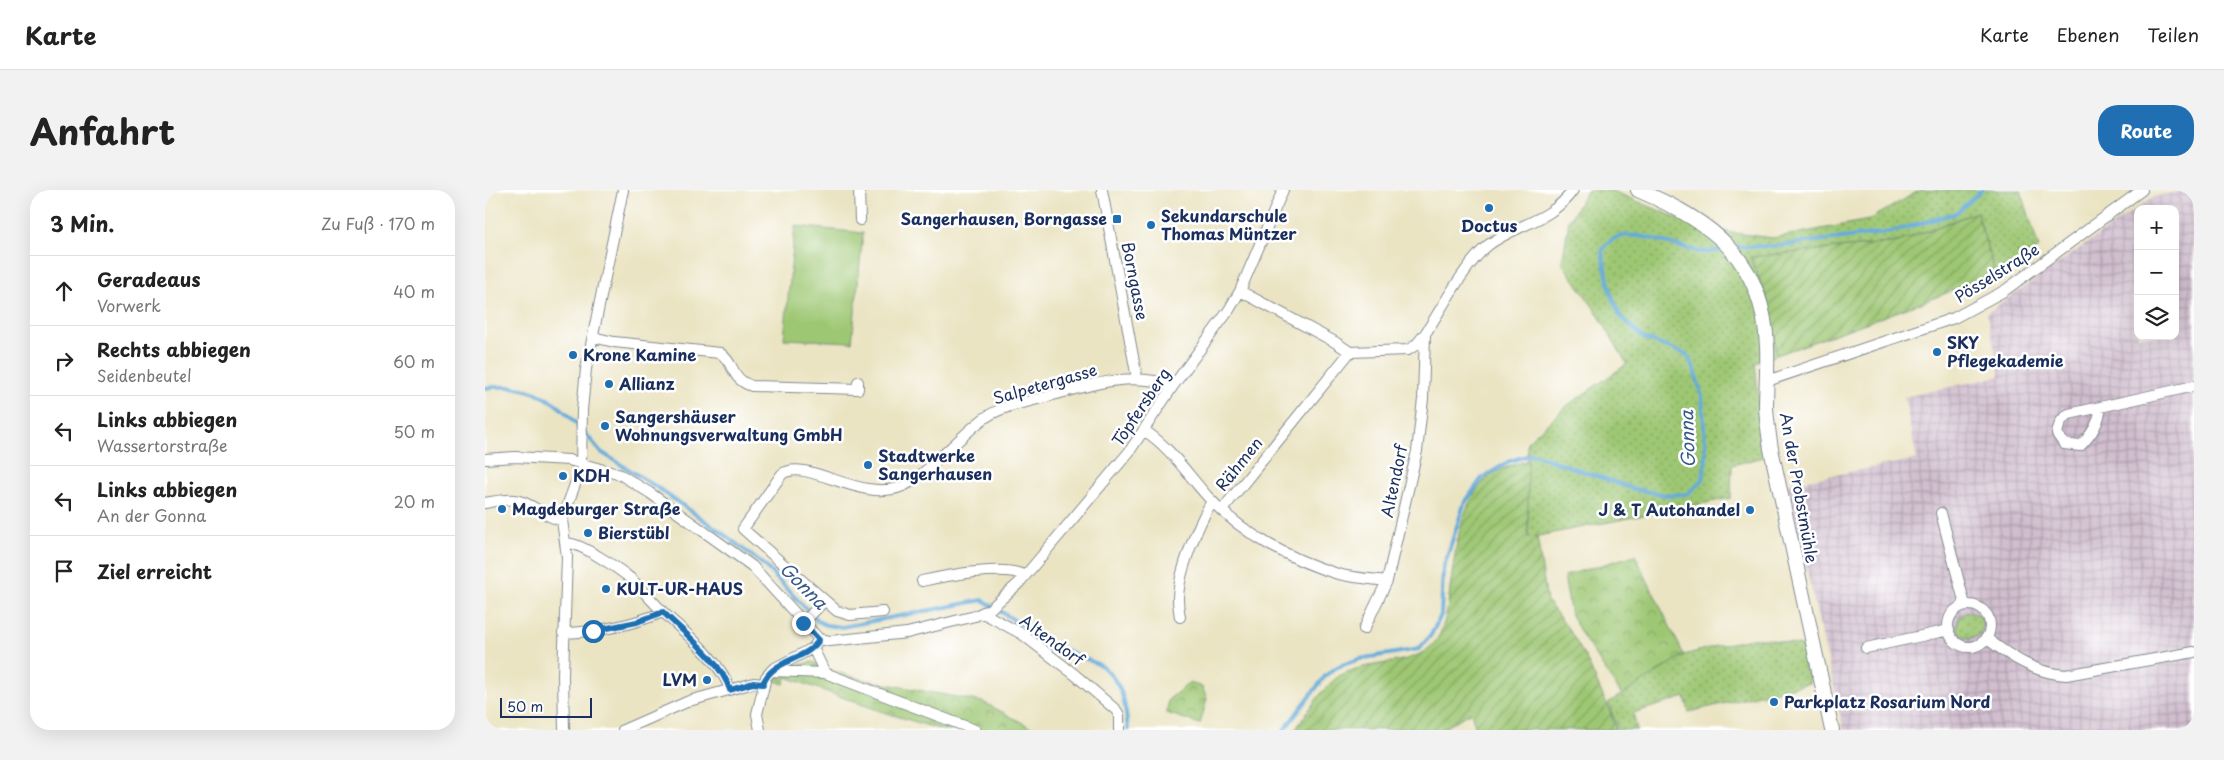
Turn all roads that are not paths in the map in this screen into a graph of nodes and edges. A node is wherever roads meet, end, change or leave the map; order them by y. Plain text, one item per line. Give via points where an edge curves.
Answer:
1 (623, 190) edge
2 (859, 190) edge
3 (1102, 190) edge
4 (1283, 190) edge
5 (1573, 190) edge
6 (1637, 190) edge
7 (2142, 190) edge
8 (859, 220) dead end
9 (1240, 291) junction
10 (1425, 334) junction
11 (593, 337) junction
12 (1350, 352) junction
13 (1137, 378) junction
14 (1767, 381) junction
15 (858, 382) dead end
16 (1173, 386) junction
17 (2194, 386) edge
18 (2101, 407) junction
19 (1145, 431) junction
20 (485, 459) edge
21 (582, 462) junction
22 (1213, 501) junction
23 (485, 504) edge
24 (1222, 510) junction
25 (1941, 513) dead end
26 (562, 520) junction
27 (565, 543) junction
28 (1025, 576) junction
29 (922, 581) dead end
30 (1387, 581) junction
31 (821, 604) junction
32 (1965, 606) junction
33 (987, 611) junction
34 (663, 612) junction
35 (883, 612) dead end
36 (1180, 617) dead end
37 (806, 620) junction
38 (1364, 629) dead end
39 (1949, 630) junction
40 (563, 633) junction
41 (1986, 638) junction
42 (816, 644) junction
43 (1866, 648) dead end
44 (2194, 652) edge
45 (771, 671) junction
46 (825, 674) junction
47 (763, 684) junction
48 (730, 690) junction
49 (564, 730) edge
50 (623, 730) edge
51 (760, 730) edge
52 (975, 730) edge
53 (1119, 730) edge
54 (1832, 730) edge

1 - 11 street
2 - 8 street
3 - 13 street, Borngasse
4 - 9 street, Töpfersberg
5 - 10 street via 1554,211 1494,242 1476,257
6 - 14 street, An der Probstmühle via 1688,213 1734,253 1763,305
7 - 14 street, Pösselstraße via 2004,291 1954,318
9 - 12 street
9 - 16 street, Töpfersberg
10 - 12 street via 1408,350
10 - 30 street, Altendorf via 1423,400 1417,450
11 - 15 street via 614,342 720,352 738,379 752,386 858,389
11 - 21 street via 582,413
12 - 24 street, Rähmen
13 - 16 street, Salpetergasse
13 - 31 street, Salpetergasse via 1084,386 992,413 918,476 900,487 869,490 805,471 788,470 782,474 743,529
14 - 54 street, An der Probstmühle via 1766,407 1771,449
16 - 19 street, Töpfersberg
17 - 18 street
18 - 18 street via 2100,418 2087,440 2080,446 2064,444 2057,434 2063,418
19 - 22 street, Rähmen via 1167,450
19 - 28 street, Töpfersberg
20 - 21 street via 515,456
21 - 26 street
21 - 37 street via 629,480 729,549 760,574
22 - 24 street, Rähmen
22 - 36 street via 1184,569 1178,598
23 - 26 street via 518,500
24 - 30 street via 1275,547 1315,566 1340,574
25 - 32 street
26 - 27 street
27 - 34 street via 575,544 617,569
27 - 40 street
28 - 29 street via 1007,570
28 - 33 street, Töpfersberg
30 - 38 street, Altendorf
31 - 35 street via 851,615
31 - 37 street
32 - 39 street via 1956,609 1951,616
32 - 41 street via 1977,606 1987,614 1990,626
33 - 42 street via 907,633
33 - 53 street, Altendorf via 1061,663 1116,710
34 - 40 street via 637,622
34 - 48 street via 712,660
37 - 42 street
39 - 41 street via 1955,641 1963,646 1976,646
39 - 43 street
40 - 49 street
41 - 44 street via 2029,666 2053,674
42 - 45 street
42 - 46 street
45 - 46 street
45 - 47 street
46 - 52 street
47 - 48 street via 753,683
47 - 51 street via 757,714
48 - 50 street via 689,701

